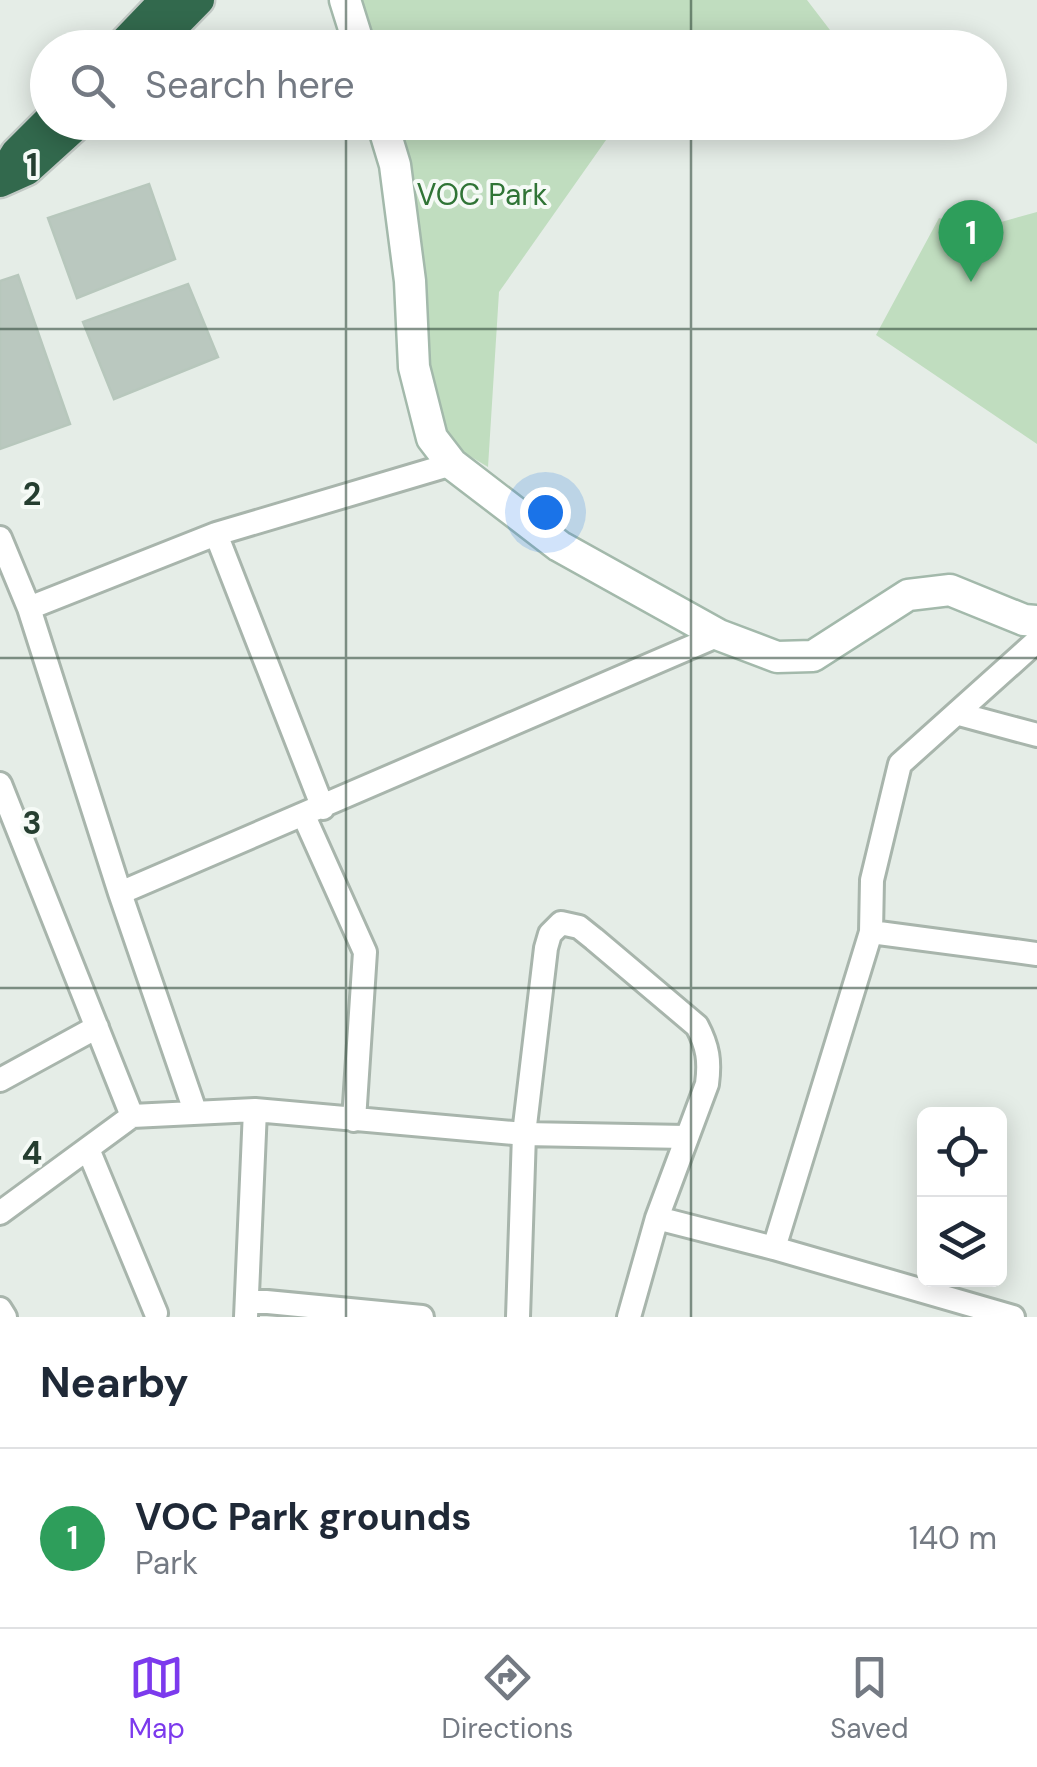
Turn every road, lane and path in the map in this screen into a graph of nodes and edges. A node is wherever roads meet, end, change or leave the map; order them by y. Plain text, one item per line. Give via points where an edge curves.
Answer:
1 (165, 0) edge
2 (198, 0) edge
3 (345, 0) edge
4 (136, 30) edge
5 (169, 30) edge
6 (354, 30) edge
7 (30, 139) edge
8 (60, 140) edge
9 (388, 140) edge
10 (0, 180) edge
11 (452, 464) junction
12 (216, 534) junction
13 (0, 538) edge
14 (28, 608) junction
15 (1037, 621) edge
16 (719, 635) junction
17 (1037, 641) edge
18 (959, 714) junction
19 (1037, 734) edge
20 (0, 784) edge
21 (314, 812) junction
22 (120, 892) junction
23 (872, 932) junction
24 (1037, 954) edge
25 (97, 1028) junction
26 (0, 1080) edge
27 (254, 1110) junction
28 (195, 1111) junction
29 (132, 1116) junction
30 (354, 1120) junction
31 (524, 1134) junction
32 (686, 1137) junction
33 (88, 1149) junction
34 (0, 1213) edge
35 (657, 1218) junction
36 (774, 1248) junction
37 (246, 1309) edge
38 (0, 1310) edge
39 (156, 1314) dead end
40 (5, 1317) edge
41 (422, 1317) edge
42 (518, 1317) edge
43 (629, 1317) edge
44 (1012, 1317) edge

1 - 4 highway
2 - 5 highway
3 - 6 main road
7 - 10 highway
8 - 10 highway via 27,170
9 - 11 main road via 410,280 414,368 432,438
11 - 12 street
11 - 16 main road via 558,546
12 - 14 street
12 - 21 street
13 - 14 street
14 - 22 street
15 - 16 main road via 950,590 908,596 813,656 776,657
16 - 21 street
17 - 18 street
18 - 19 street
18 - 23 street via 900,764 872,880
20 - 25 street
21 - 22 street
21 - 30 street via 364,952
22 - 28 street
23 - 24 street
23 - 36 street
25 - 26 street
25 - 29 street
27 - 28 street
27 - 30 street
27 - 37 street
28 - 29 street
29 - 33 street
30 - 31 street
31 - 32 street
31 - 32 street via 546,948 560,923 594,939 697,1026 710,1062
31 - 42 street
32 - 35 street
33 - 34 street
33 - 39 street
35 - 36 street
35 - 43 street
36 - 44 street
37 - 41 street
38 - 40 street

